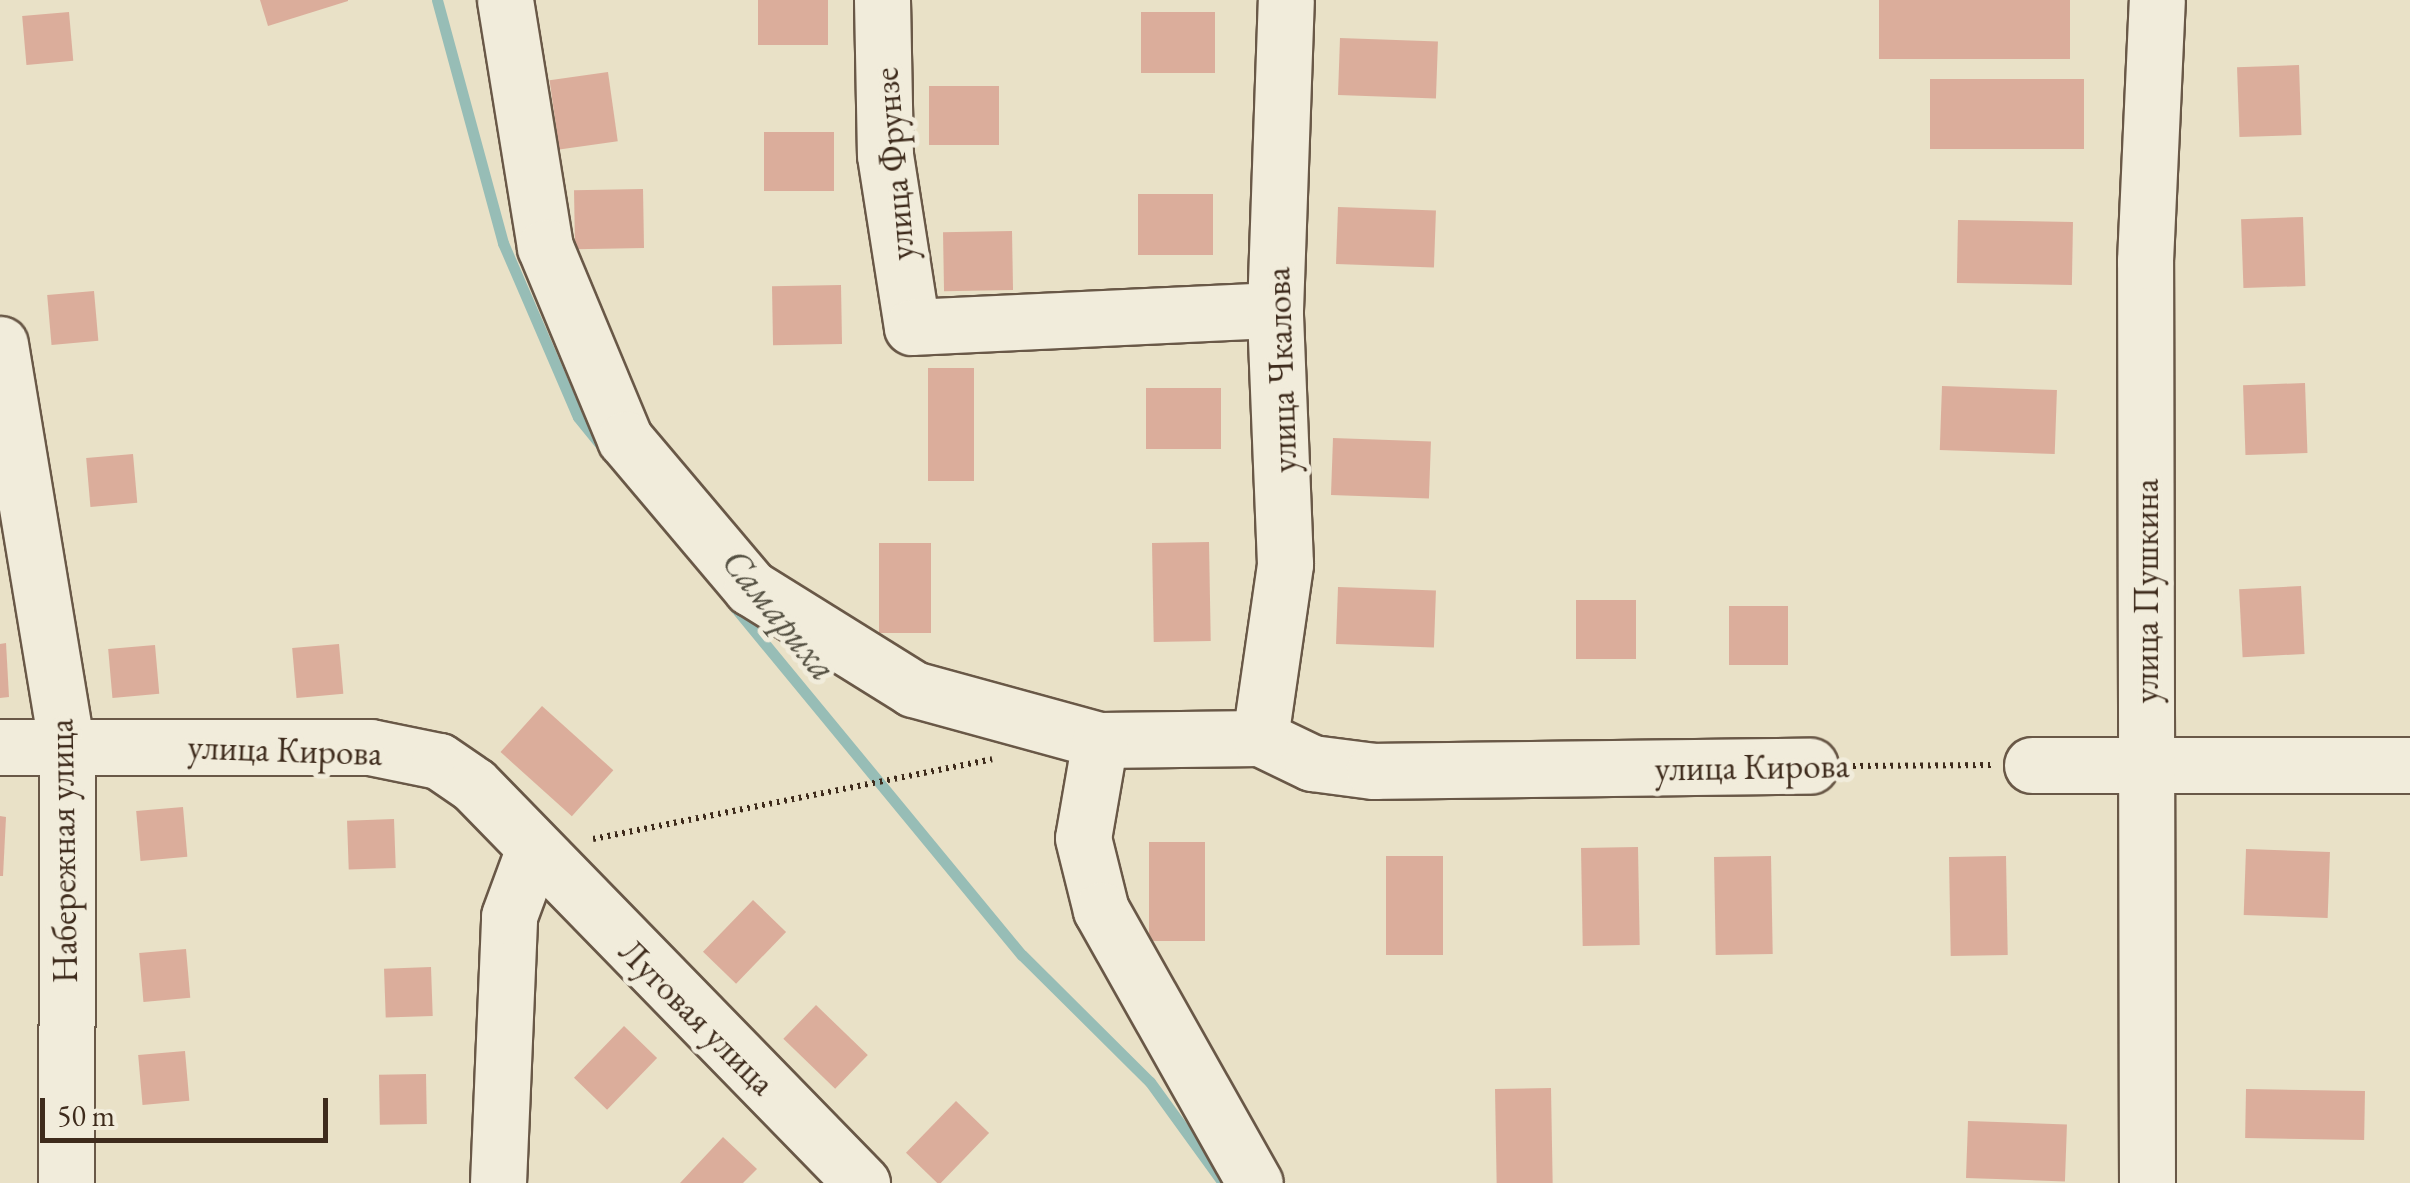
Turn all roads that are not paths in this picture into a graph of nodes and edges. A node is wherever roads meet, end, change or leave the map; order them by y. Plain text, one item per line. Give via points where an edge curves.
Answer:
1 (506, 0) edge
2 (882, 0) edge
3 (1286, 0) edge
4 (2157, 0) edge
5 (1275, 310) junction
6 (0, 344) edge
7 (1260, 738) junction
8 (1100, 740) junction
9 (0, 746) edge
10 (68, 747) junction
11 (2146, 764) junction
12 (2032, 765) road end
13 (2410, 765) edge
14 (1810, 766) road end
15 (533, 851) junction
16 (66, 1183) edge
17 (498, 1183) edge
18 (862, 1183) edge
19 (1255, 1183) edge
20 (2147, 1183) edge

1 - 8 street, улица Кирова via 545,247 626,439 751,588 913,689
2 - 5 street, улица Фрунзе via 886,155 912,327
3 - 5 street, улица Чкалова
4 - 11 street, улица Пушкина via 2145,261
5 - 7 street, улица Чкалова via 1286,564
6 - 10 street, Набережная улица
7 - 8 street, улица Кирова
7 - 14 street, улица Кирова via 1312,763 1374,772
8 - 19 street via 1083,838 1102,910
9 - 10 street, улица Кирова
10 - 15 street, улица Кирова via 370,747 438,761 474,785
10 - 16 street, Набережная улица
11 - 12 street
11 - 13 street
11 - 20 street, улица Пушкина
15 - 17 street via 509,916
15 - 18 street, Луговая улица

